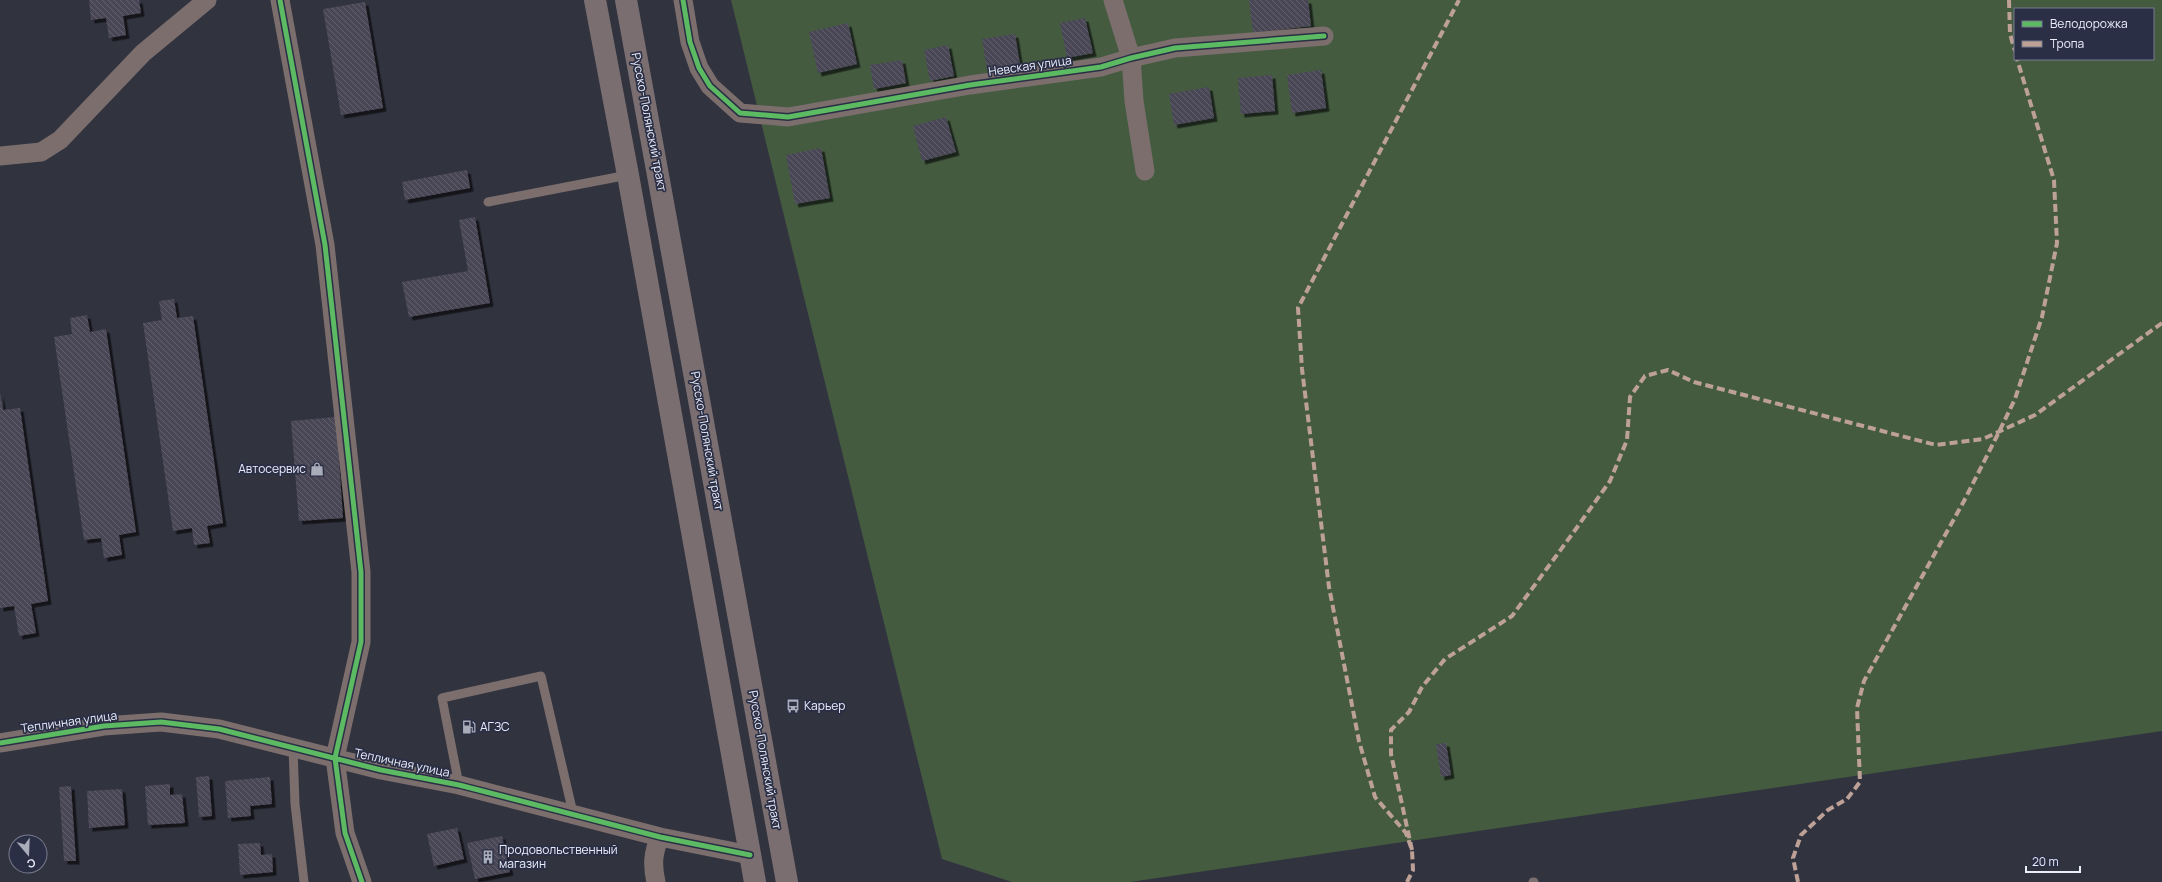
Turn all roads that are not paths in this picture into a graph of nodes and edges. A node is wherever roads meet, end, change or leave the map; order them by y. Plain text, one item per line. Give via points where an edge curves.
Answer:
1 (207, 0) edge
2 (280, 0) edge
3 (595, 0) edge
4 (626, 0) edge
5 (683, 0) edge
6 (1114, 0) edge
7 (1324, 36) dead end
8 (1131, 58) junction
9 (0, 156) edge
10 (1146, 171) dead end
11 (628, 174) junction
12 (488, 202) dead end
13 (0, 743) edge
14 (293, 747) junction
15 (335, 758) junction
16 (459, 785) junction
17 (573, 813) junction
18 (660, 837) junction
19 (750, 855) junction
20 (304, 882) edge
21 (362, 882) edge
22 (656, 882) edge
23 (754, 882) edge
24 (787, 882) edge

1 - 9 street via 143,53 60,140 41,152
2 - 15 street via 325,245 361,572 361,642
3 - 11 main road
4 - 24 main road, Русско-Полянский тракт
5 - 8 street, Невская улица via 690,42 699,68 710,86 740,113 788,117 970,85 1101,67
6 - 8 street
7 - 8 street, Невская улица via 1175,48
8 - 10 street via 1134,101
11 - 12 lane
11 - 19 main road
13 - 14 street, Тепличная улица via 104,726 161,722 219,729
14 - 15 street, Тепличная улица
14 - 20 lane via 295,804
15 - 16 street, Тепличная улица
15 - 21 street via 345,833
16 - 17 street, Тепличная улица
16 - 17 lane via 442,698 541,676
17 - 18 street, Тепличная улица
18 - 19 street, Тепличная улица
18 - 22 street via 655,849 653,868
19 - 23 main road

